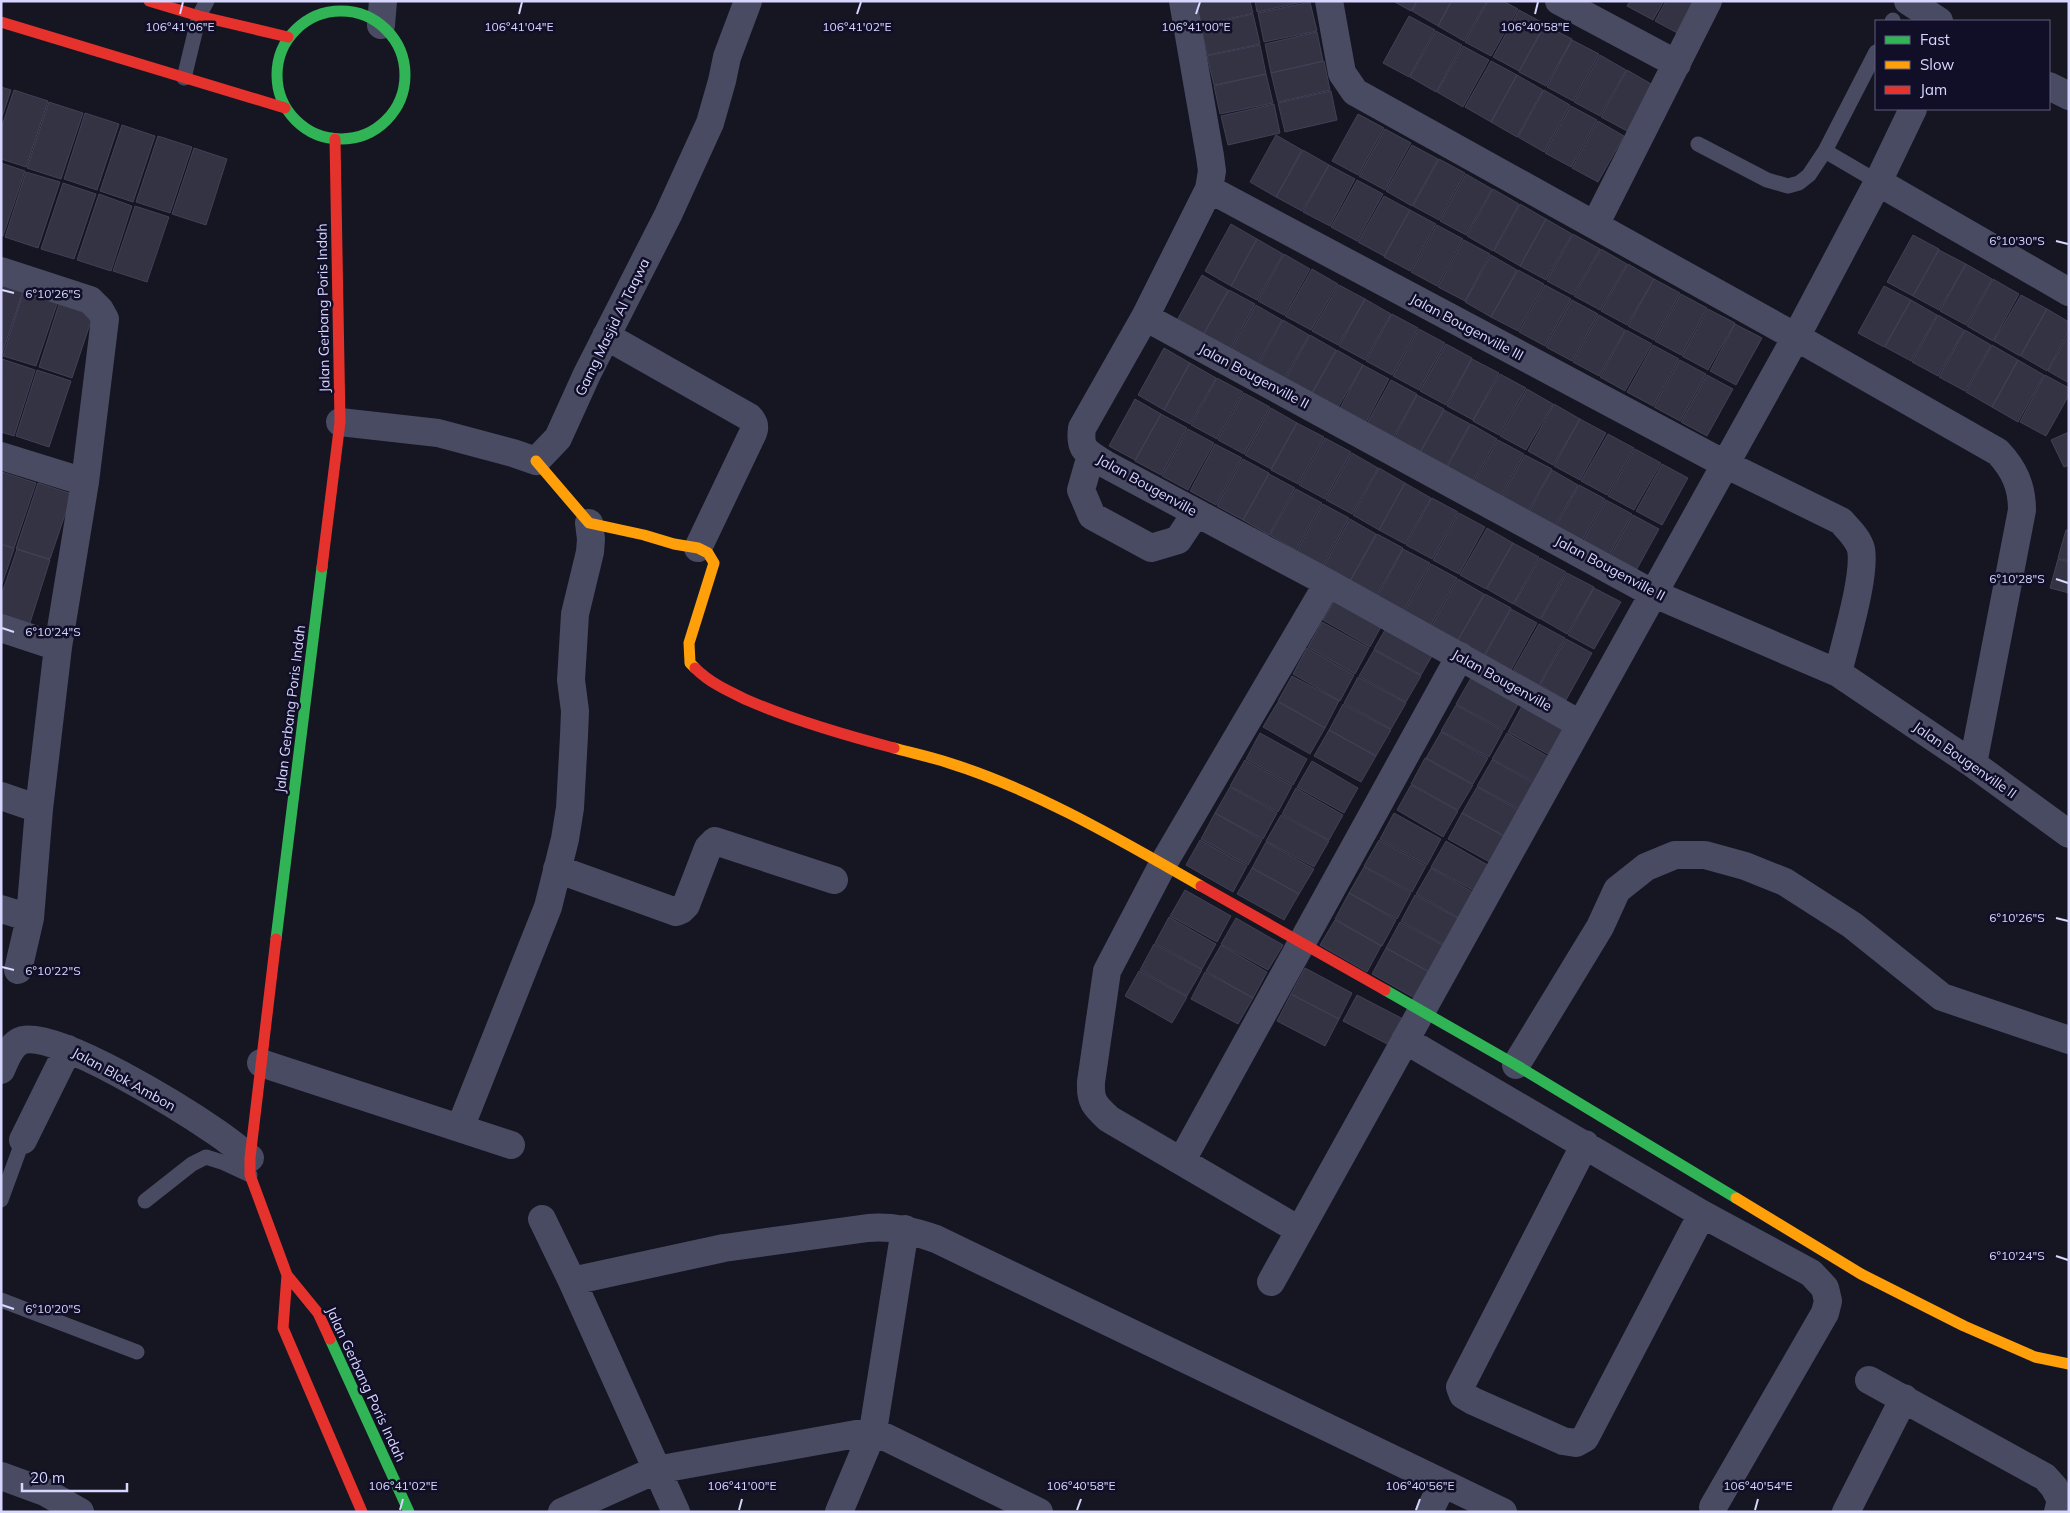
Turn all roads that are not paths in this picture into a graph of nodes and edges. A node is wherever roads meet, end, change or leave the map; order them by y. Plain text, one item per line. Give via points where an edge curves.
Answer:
1 (149, 1) edge
2 (207, 1) edge
3 (748, 1) edge
4 (1183, 1) edge
5 (1329, 1) edge
6 (1559, 1) edge
7 (1708, 1) edge
8 (326, 6) edge
9 (382, 13) edge
10 (1898, 14) edge
11 (199, 16) junction
12 (1933, 20) edge
13 (1, 22) edge
14 (288, 37) junction
15 (1875, 54) edge
16 (1677, 64) junction
17 (184, 78) junction
18 (2050, 86) edge
19 (2069, 96) edge
20 (285, 108) junction
21 (1913, 110) edge
22 (335, 139) junction
23 (1698, 144) dead end
24 (1825, 150) junction
25 (1878, 182) junction
26 (1208, 189) junction
27 (1595, 225) junction
28 (1, 271) edge
29 (2069, 292) edge
30 (1145, 317) junction
31 (606, 336) junction
32 (1796, 337) junction
33 (340, 422) junction
34 (1092, 454) junction
35 (1, 456) edge
36 (536, 461) junction
37 (1725, 464) junction
38 (85, 482) junction
39 (1196, 513) junction
40 (589, 523) junction
41 (698, 548) junction
42 (1328, 583) junction
43 (1652, 592) junction
44 (1, 628) edge
45 (58, 647) junction
46 (1460, 656) junction
47 (1838, 673) junction
48 (1580, 724) junction
49 (1973, 764) junction
50 (1, 796) edge
51 (40, 808) junction
52 (2067, 833) edge
53 (1162, 864) junction
54 (557, 869) junction
55 (834, 880) dead end
56 (1, 909) edge
57 (30, 918) junction
58 (1303, 944) junction
59 (18, 970) dead end
60 (1422, 1010) junction
61 (1405, 1040) junction
62 (2069, 1040) edge
63 (68, 1049) junction
64 (5, 1052) edge
65 (261, 1063) junction
66 (1516, 1065) junction
67 (460, 1128) junction
68 (23, 1140) joint
69 (1585, 1144) junction
70 (511, 1145) dead end
71 (1182, 1160) junction
72 (250, 1166) junction
73 (1, 1200) edge
74 (144, 1201) dead end
75 (1702, 1214) junction
76 (542, 1219) dead end
77 (905, 1229) junction
78 (1299, 1230) junction
79 (287, 1275) junction
80 (572, 1281) junction
81 (1271, 1282) dead end
82 (1, 1300) edge
83 (137, 1352) dead end
84 (2069, 1364) edge
85 (1869, 1380) dead end
86 (1904, 1398) junction
87 (873, 1431) junction
88 (656, 1470) junction
89 (3, 1480) edge
90 (1443, 1482) junction
91 (1713, 1507) dead end
92 (80, 1512) edge
93 (362, 1512) edge
94 (409, 1512) edge
95 (562, 1512) edge
96 (676, 1512) edge
97 (839, 1512) edge
98 (1039, 1512) edge
99 (1429, 1512) edge
100 (1503, 1512) edge
101 (1846, 1512) edge
102 (2058, 1512) edge

1 - 11 street
2 - 11 lane
3 - 31 street, Gamg Masjid Al Taqwa via 727,57 710,124
4 - 26 street, Jalan Bougenville via 1210,156 1212,172
5 - 27 street via 1342,72 1355,92
6 - 16 street
7 - 16 street
8 - 9 street via 370,17
8 - 14 street
9 - 22 street via 401,52 405,76 401,100 392,114 367,134
10 - 12 street
11 - 14 street
11 - 17 lane
13 - 17 street
14 - 20 street via 276,63 276,77
15 - 24 lane
16 - 27 street
17 - 20 street
18 - 19 street
20 - 22 street via 302,126
21 - 25 street
22 - 33 street, Jalan Gerbang Poris Indah
23 - 24 lane via 1767,180 1788,186 1799,183 1809,174
24 - 25 lane
25 - 29 street
25 - 32 street
26 - 30 street, Jalan Bougenville
26 - 37 street, Jalan Bougenville III
27 - 32 street
28 - 38 street via 90,300 105,319
30 - 34 street, Jalan Bougenville via 1082,428 1080,441
30 - 43 street, Jalan Bougenville II
31 - 36 street, Gamg Masjid Al Taqwa via 558,438
31 - 41 street via 754,421 752,435
32 - 37 street
32 - 49 street via 1998,452 2011,466 2019,485 2022,510
33 - 36 street via 438,433
33 - 65 street, Jalan Gerbang Poris Indah
34 - 39 street, Jalan Bougenville
34 - 39 street via 1081,490 1092,516 1151,548 1178,540
35 - 38 street
36 - 40 street
37 - 43 street
37 - 47 street, Jalan Bougenville III via 1841,521 1852,533 1860,548 1862,572
38 - 45 street
39 - 42 street, Jalan Bougenville
40 - 41 street
40 - 54 street via 590,552 575,622 571,680 575,711 570,808 566,839
41 - 53 street via 708,553 714,563 689,644 690,663 704,677 724,690 779,714 950,763 1017,789
42 - 46 street, Jalan Bougenville
42 - 53 street
43 - 47 street, Jalan Bougenville II
43 - 48 street
44 - 45 street
45 - 51 street
46 - 48 street, Jalan Bougenville
46 - 58 street
47 - 49 street, Jalan Bougenville II
48 - 60 street
49 - 52 street, Jalan Bougenville II
50 - 51 street
51 - 57 street
53 - 58 street
53 - 71 street via 1107,971 1090,1096 1096,1107 1109,1118
54 - 55 street via 676,912 686,905 708,848 715,841
54 - 67 street via 548,907
56 - 57 street
57 - 59 street
58 - 60 street
58 - 71 street
60 - 61 street
60 - 66 street
61 - 69 street
61 - 78 street
62 - 66 street via 1942,997 1852,925 1785,882 1705,855 1675,855 1646,867 1617,890 1600,927
63 - 64 street, Jalan Blok Ambon via 34,1038 21,1040
63 - 68 street
63 - 72 street, Jalan Blok Ambon via 144,1088 217,1133
65 - 67 street
65 - 72 street, Jalan Gerbang Poris Indah
66 - 84 street via 1861,1274 1964,1326 2035,1356
67 - 70 street
68 - 73 lane
69 - 75 street
69 - 75 street via 1460,1387 1462,1395 1563,1441 1576,1443 1585,1438
71 - 78 street
72 - 74 lane via 206,1157
72 - 79 street, Jalan Gerbang Poris Indah
75 - 91 street via 1811,1273 1825,1288 1828,1301 1824,1314
76 - 80 street
77 - 80 street via 868,1228 724,1248
77 - 87 street
77 - 90 street via 936,1239
78 - 81 street
79 - 93 street, Jalan Gerbang Poris Indah via 282,1328
79 - 94 street, Jalan Gerbang Poris Indah via 318,1313
80 - 88 street
82 - 83 lane
85 - 86 street
86 - 101 street
86 - 102 street via 2045,1477 2061,1500
87 - 88 street
87 - 97 street
87 - 98 street
88 - 95 street
88 - 96 street
89 - 92 street via 45,1492
90 - 99 street
90 - 100 street

